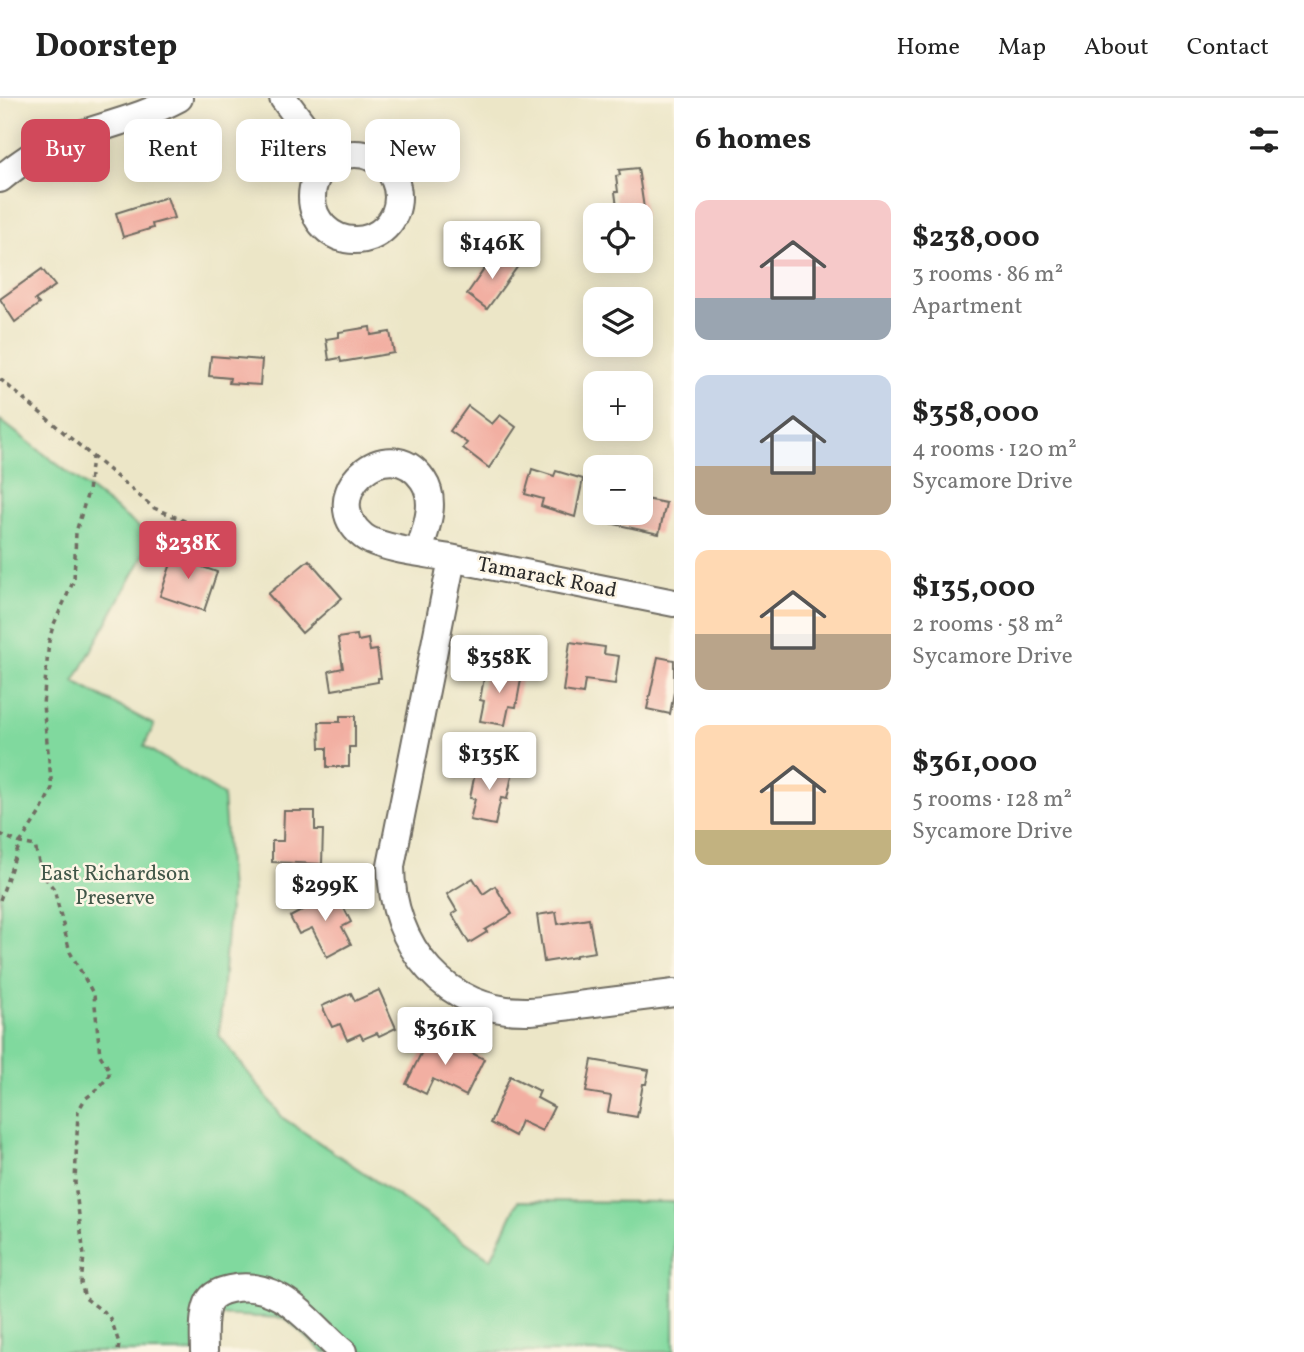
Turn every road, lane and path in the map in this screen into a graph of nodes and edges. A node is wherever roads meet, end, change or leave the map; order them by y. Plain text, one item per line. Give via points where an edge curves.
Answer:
1 (179, 98) edge
2 (283, 98) edge
3 (298, 119) edge
4 (0, 179) edge
5 (0, 379) edge
6 (92, 457) junction
7 (194, 525) dead end
8 (419, 552) dead end
9 (452, 559) junction
10 (674, 603) edge
11 (0, 834) edge
12 (20, 844) junction
13 (0, 900) edge
14 (674, 993) edge
15 (118, 1352) edge
16 (204, 1352) edge
17 (343, 1352) edge

1 - 4 street via 159,109 55,143
2 - 3 street
5 - 6 path
6 - 7 path via 154,509
6 - 12 path via 76,532 74,580 49,641 43,705 51,789
8 - 9 street, Tamarack Road
9 - 10 street, Tamarack Road
9 - 14 street via 391,866 394,904 407,939 443,982 493,1007 530,1011
11 - 12 path
12 - 13 path
12 - 15 path via 35,846 42,874 54,889 70,952 94,995 100,1055 109,1075 78,1111 75,1196 85,1298 108,1315
16 - 17 street via 209,1301 219,1292 237,1288 277,1294

